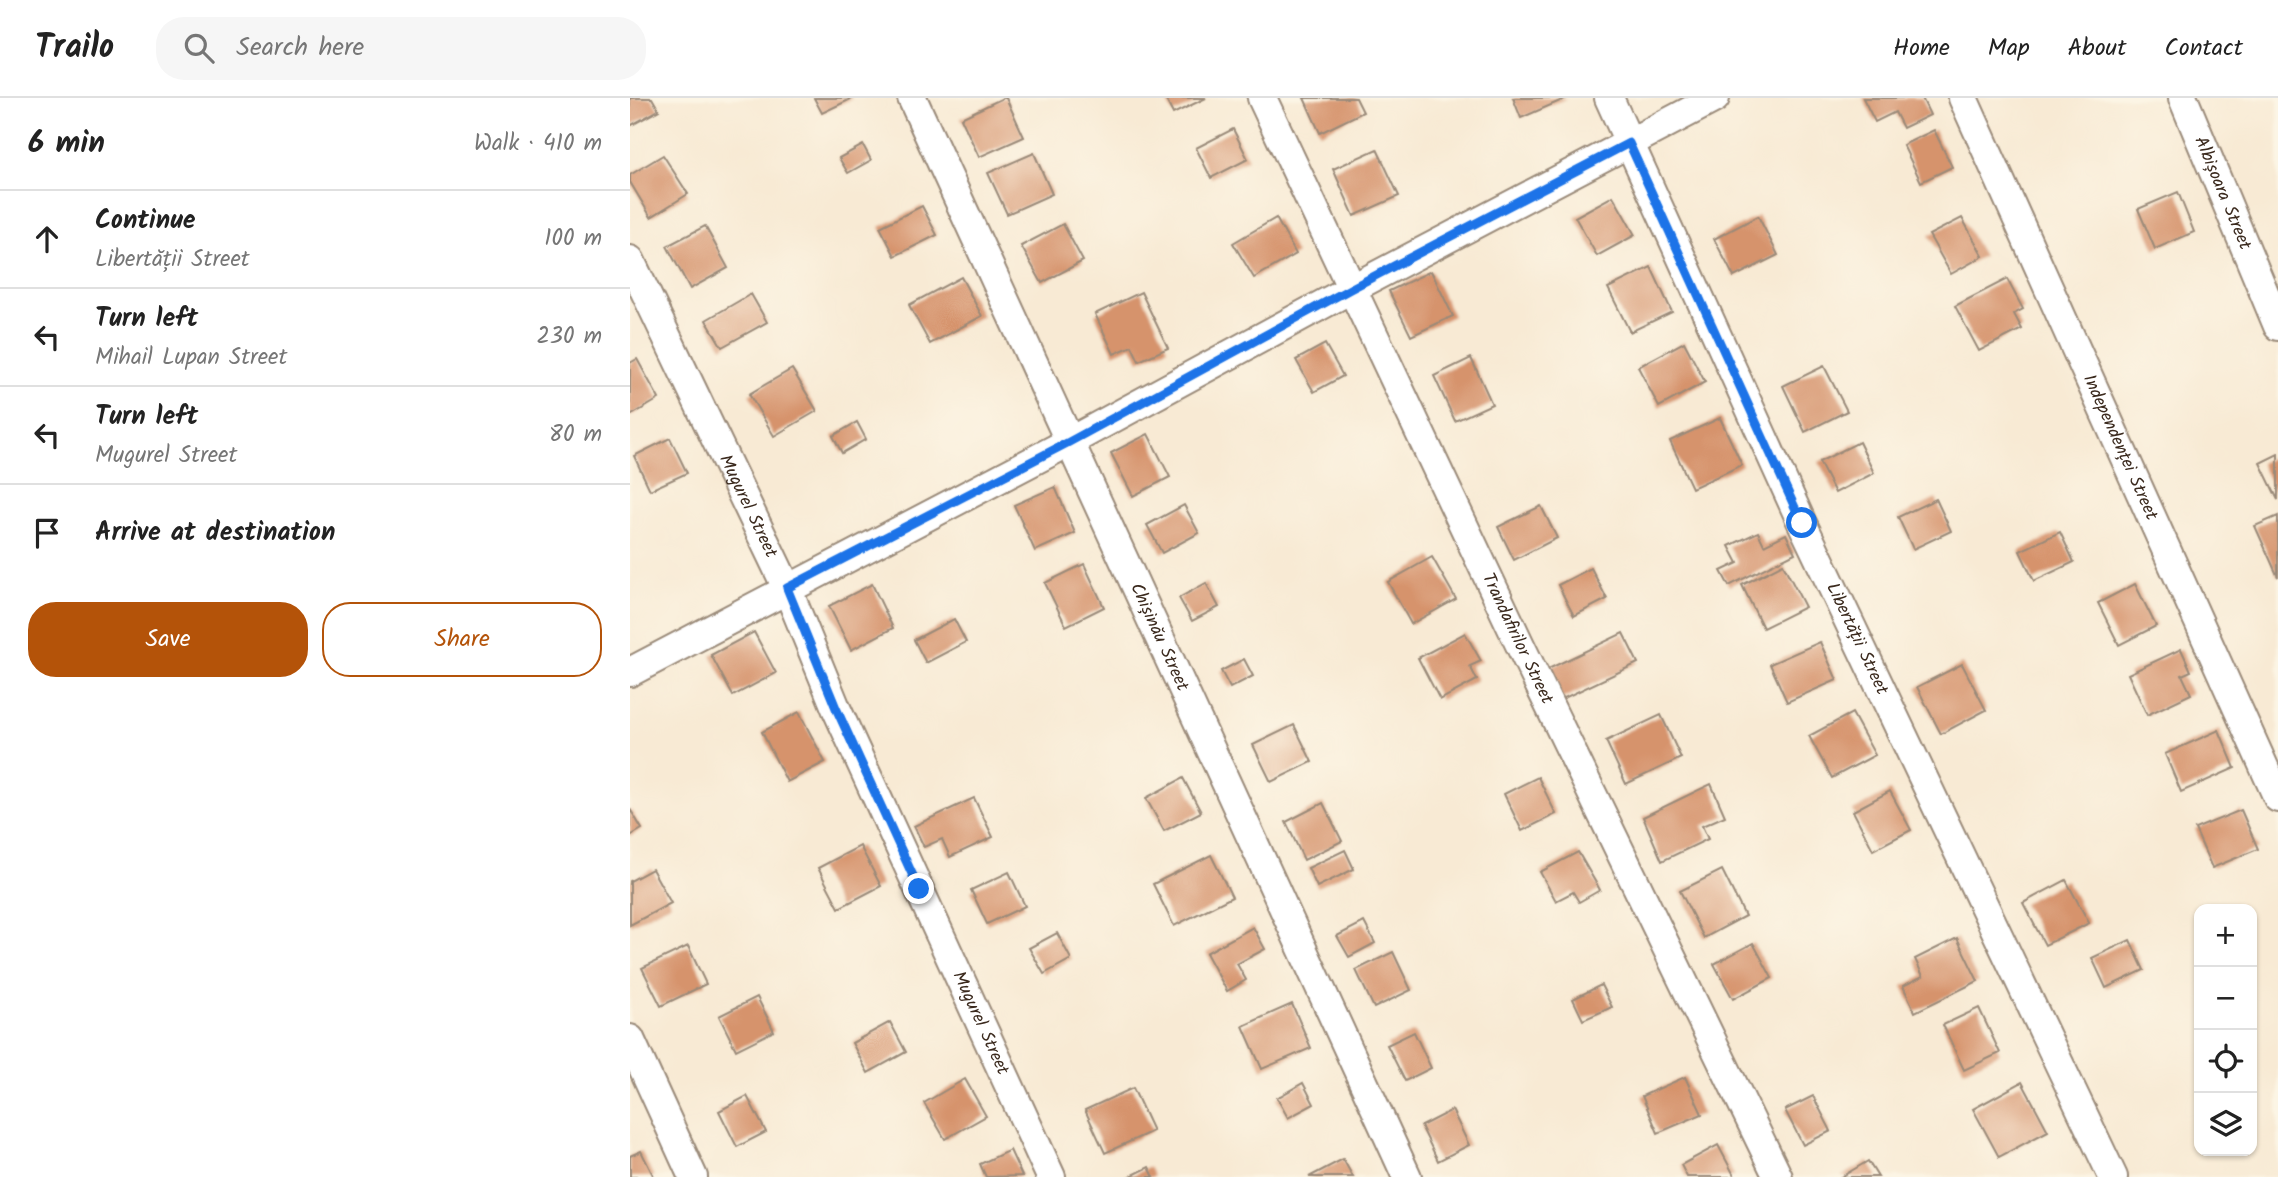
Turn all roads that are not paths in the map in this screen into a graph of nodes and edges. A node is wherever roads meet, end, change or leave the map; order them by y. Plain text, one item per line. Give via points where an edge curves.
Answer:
1 (912, 98) edge
2 (1262, 98) edge
3 (1609, 98) edge
4 (1715, 98) edge
5 (1963, 98) edge
6 (2183, 98) edge
7 (1629, 143) junction
8 (630, 260) edge
9 (1350, 289) junction
10 (2272, 292) edge
11 (2278, 326) edge
12 (1069, 442) junction
13 (787, 588) junction
14 (630, 672) edge
15 (2278, 798) edge
16 (630, 1039) edge
17 (693, 1177) edge
18 (1051, 1177) edge
19 (1407, 1177) edge
20 (1777, 1177) edge
21 (2113, 1177) edge

1 - 12 street, Chișinău Street
2 - 9 street, Trandafirilor Street
3 - 7 street, Libertății Street
4 - 7 street
5 - 15 street, Independenței Street
6 - 10 street, Albișoara Street
7 - 9 street
7 - 21 street, Libertății Street via 1802,523
8 - 13 street, Mugurel Street
9 - 12 street
9 - 20 street, Trandafirilor Street
10 - 11 street, Albișoara Street
12 - 13 street
12 - 19 street, Chișinău Street
13 - 14 street
13 - 18 street, Mugurel Street via 836,708
16 - 17 street

